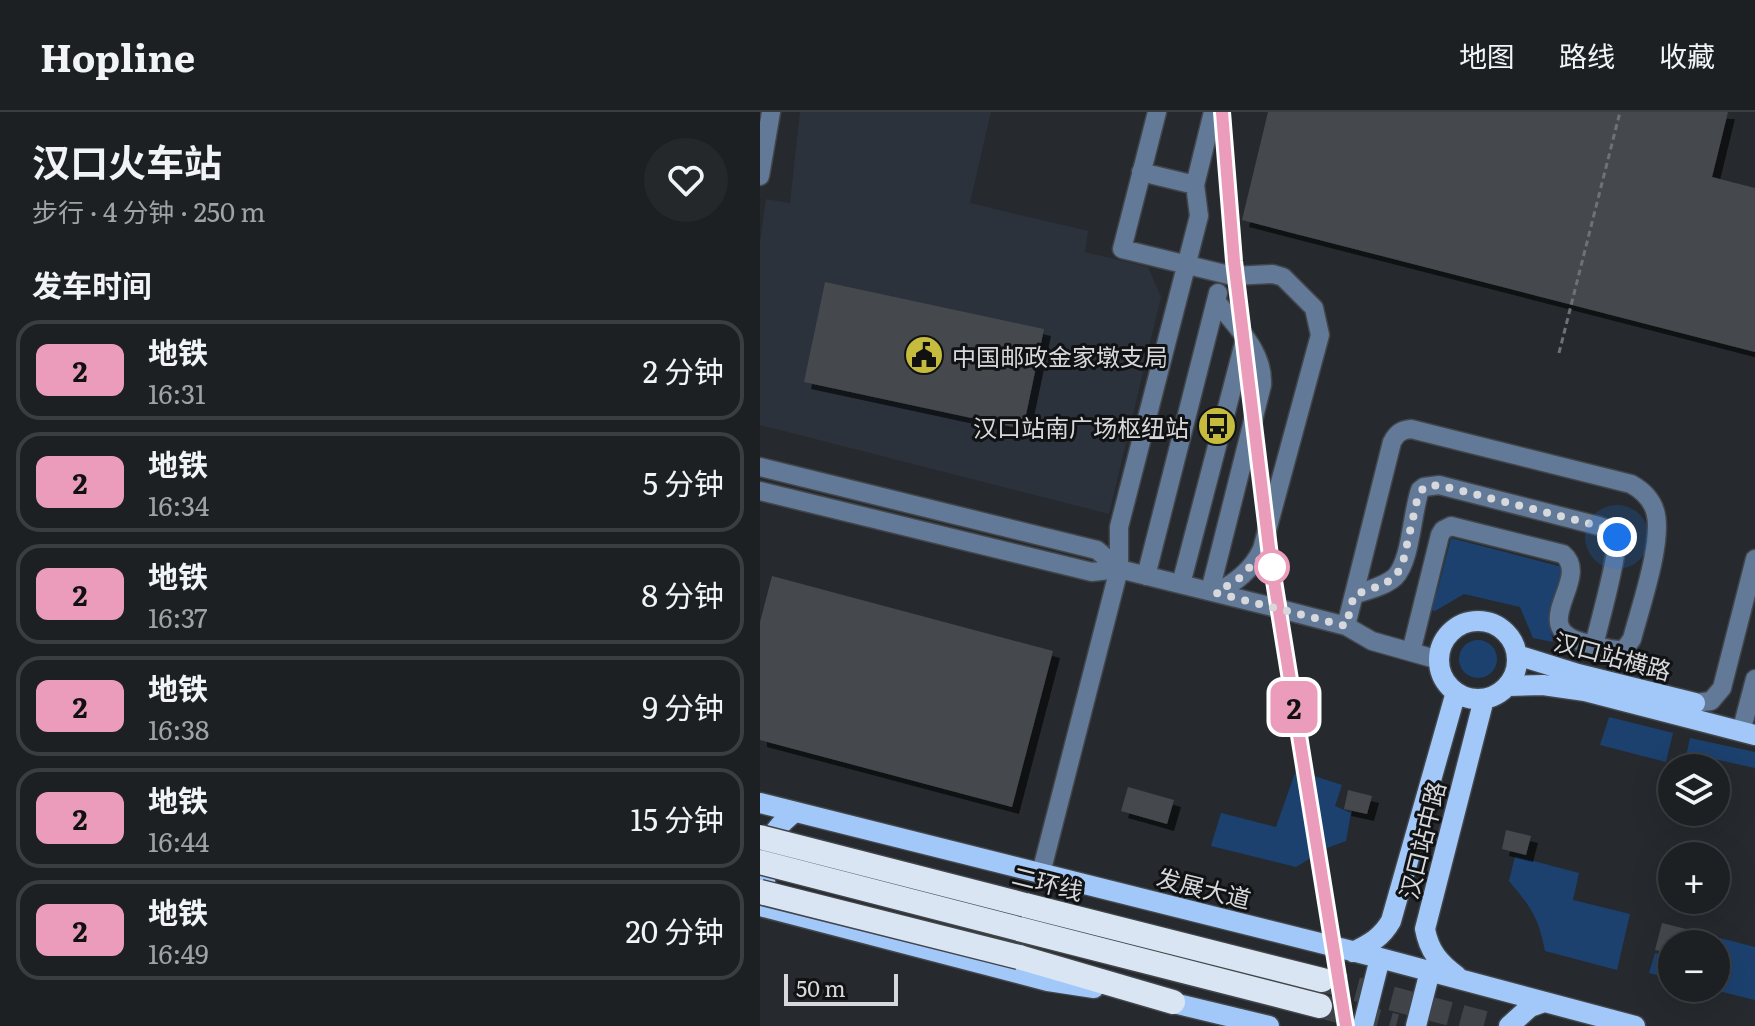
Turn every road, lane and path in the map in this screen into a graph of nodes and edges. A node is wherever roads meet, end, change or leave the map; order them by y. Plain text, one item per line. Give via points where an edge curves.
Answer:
1 (771, 112) edge
2 (1157, 112) edge
3 (1213, 112) edge
4 (1620, 112) edge
5 (1141, 172) junction
6 (760, 176) edge
7 (1195, 185) junction
8 (1186, 265) junction
9 (1223, 274) junction
10 (1216, 301) junction
11 (1245, 339) junction
12 (1559, 353) dead end
13 (760, 467) edge
14 (760, 491) edge
15 (1755, 559) edge
16 (1119, 569) junction
17 (1146, 576) junction
18 (1181, 584) junction
19 (1213, 592) junction
20 (1354, 595) junction
21 (1346, 626) junction
22 (1594, 645) junction
23 (1411, 652) junction
24 (1517, 655) junction
25 (1439, 660) junction
26 (1755, 679) edge
27 (1508, 686) junction
28 (1456, 692) junction
29 (1484, 699) junction
30 (1695, 703) joint
31 (1748, 733) edge
32 (760, 803) edge
33 (795, 812) junction
34 (760, 837) edge
35 (760, 862) edge
36 (1041, 873) junction
37 (764, 902) edge
38 (1022, 917) junction
39 (1353, 952) junction
40 (1380, 958) junction
41 (1430, 971) junction
42 (1322, 980) tunnel mouth
43 (1464, 980) junction
44 (1173, 1002) junction
45 (1544, 1002) junction
46 (1320, 1006) tunnel mouth
47 (1269, 1026) edge
48 (1363, 1026) edge
49 (1416, 1026) edge
50 (1509, 1026) edge
51 (1635, 1026) edge

1 - 6 street
2 - 5 street
3 - 7 street
4 - 12 path
5 - 7 street
5 - 8 street via 1122,249
7 - 8 street via 1199,216
8 - 9 street
8 - 16 street via 1119,527
9 - 10 street
9 - 19 street via 1283,277 1314,308 1320,335 1262,549 1241,577
10 - 11 street
10 - 17 street
11 - 18 street
11 - 19 street via 1260,358 1262,385
13 - 16 street via 1097,550
14 - 16 street via 1092,572
15 - 30 street via 1722,688 1711,701
16 - 17 street
16 - 36 street
17 - 18 street
18 - 19 street
19 - 21 street
20 - 21 street
20 - 22 street via 1397,574 1420,490 1439,485 1614,532 1616,555
20 - 22 street via 1392,442 1396,434 1411,429 1631,484 1646,495 1656,514 1657,535 1632,639 1619,650
21 - 23 street via 1372,641
22 - 23 street via 1571,640 1559,628 1570,570 1567,558 1451,526 1440,535
23 - 25 street
24 - 25 main road via 1501,628 1470,621 1451,631
24 - 27 main road
24 - 30 main road, 汉口站横路
25 - 28 main road via 1443,678
26 - 31 street
27 - 29 main road
27 - 31 main road via 1585,691
28 - 29 main road
28 - 39 main road, 汉口站中路 via 1391,921 1373,942
29 - 43 main road, 汉口站中路 via 1425,929 1434,956
32 - 33 main road, 发展大道
33 - 36 main road, 发展大道
33 - 37 main road via 778,823 762,853
34 - 38 highway, 二环线, bridge
35 - 38 highway, 二环线, bridge
36 - 39 main road, 发展大道
37 - 44 highway, bridge via 1019,957
37 - 44 main road via 1048,981
38 - 42 highway, 二环线
38 - 46 highway, 二环线
39 - 40 main road, 发展大道
40 - 41 main road, 发展大道
40 - 48 main road
41 - 43 main road, 发展大道
41 - 49 main road
43 - 45 main road, 发展大道
44 - 47 main road
45 - 50 main road
45 - 51 main road, 发展大道

